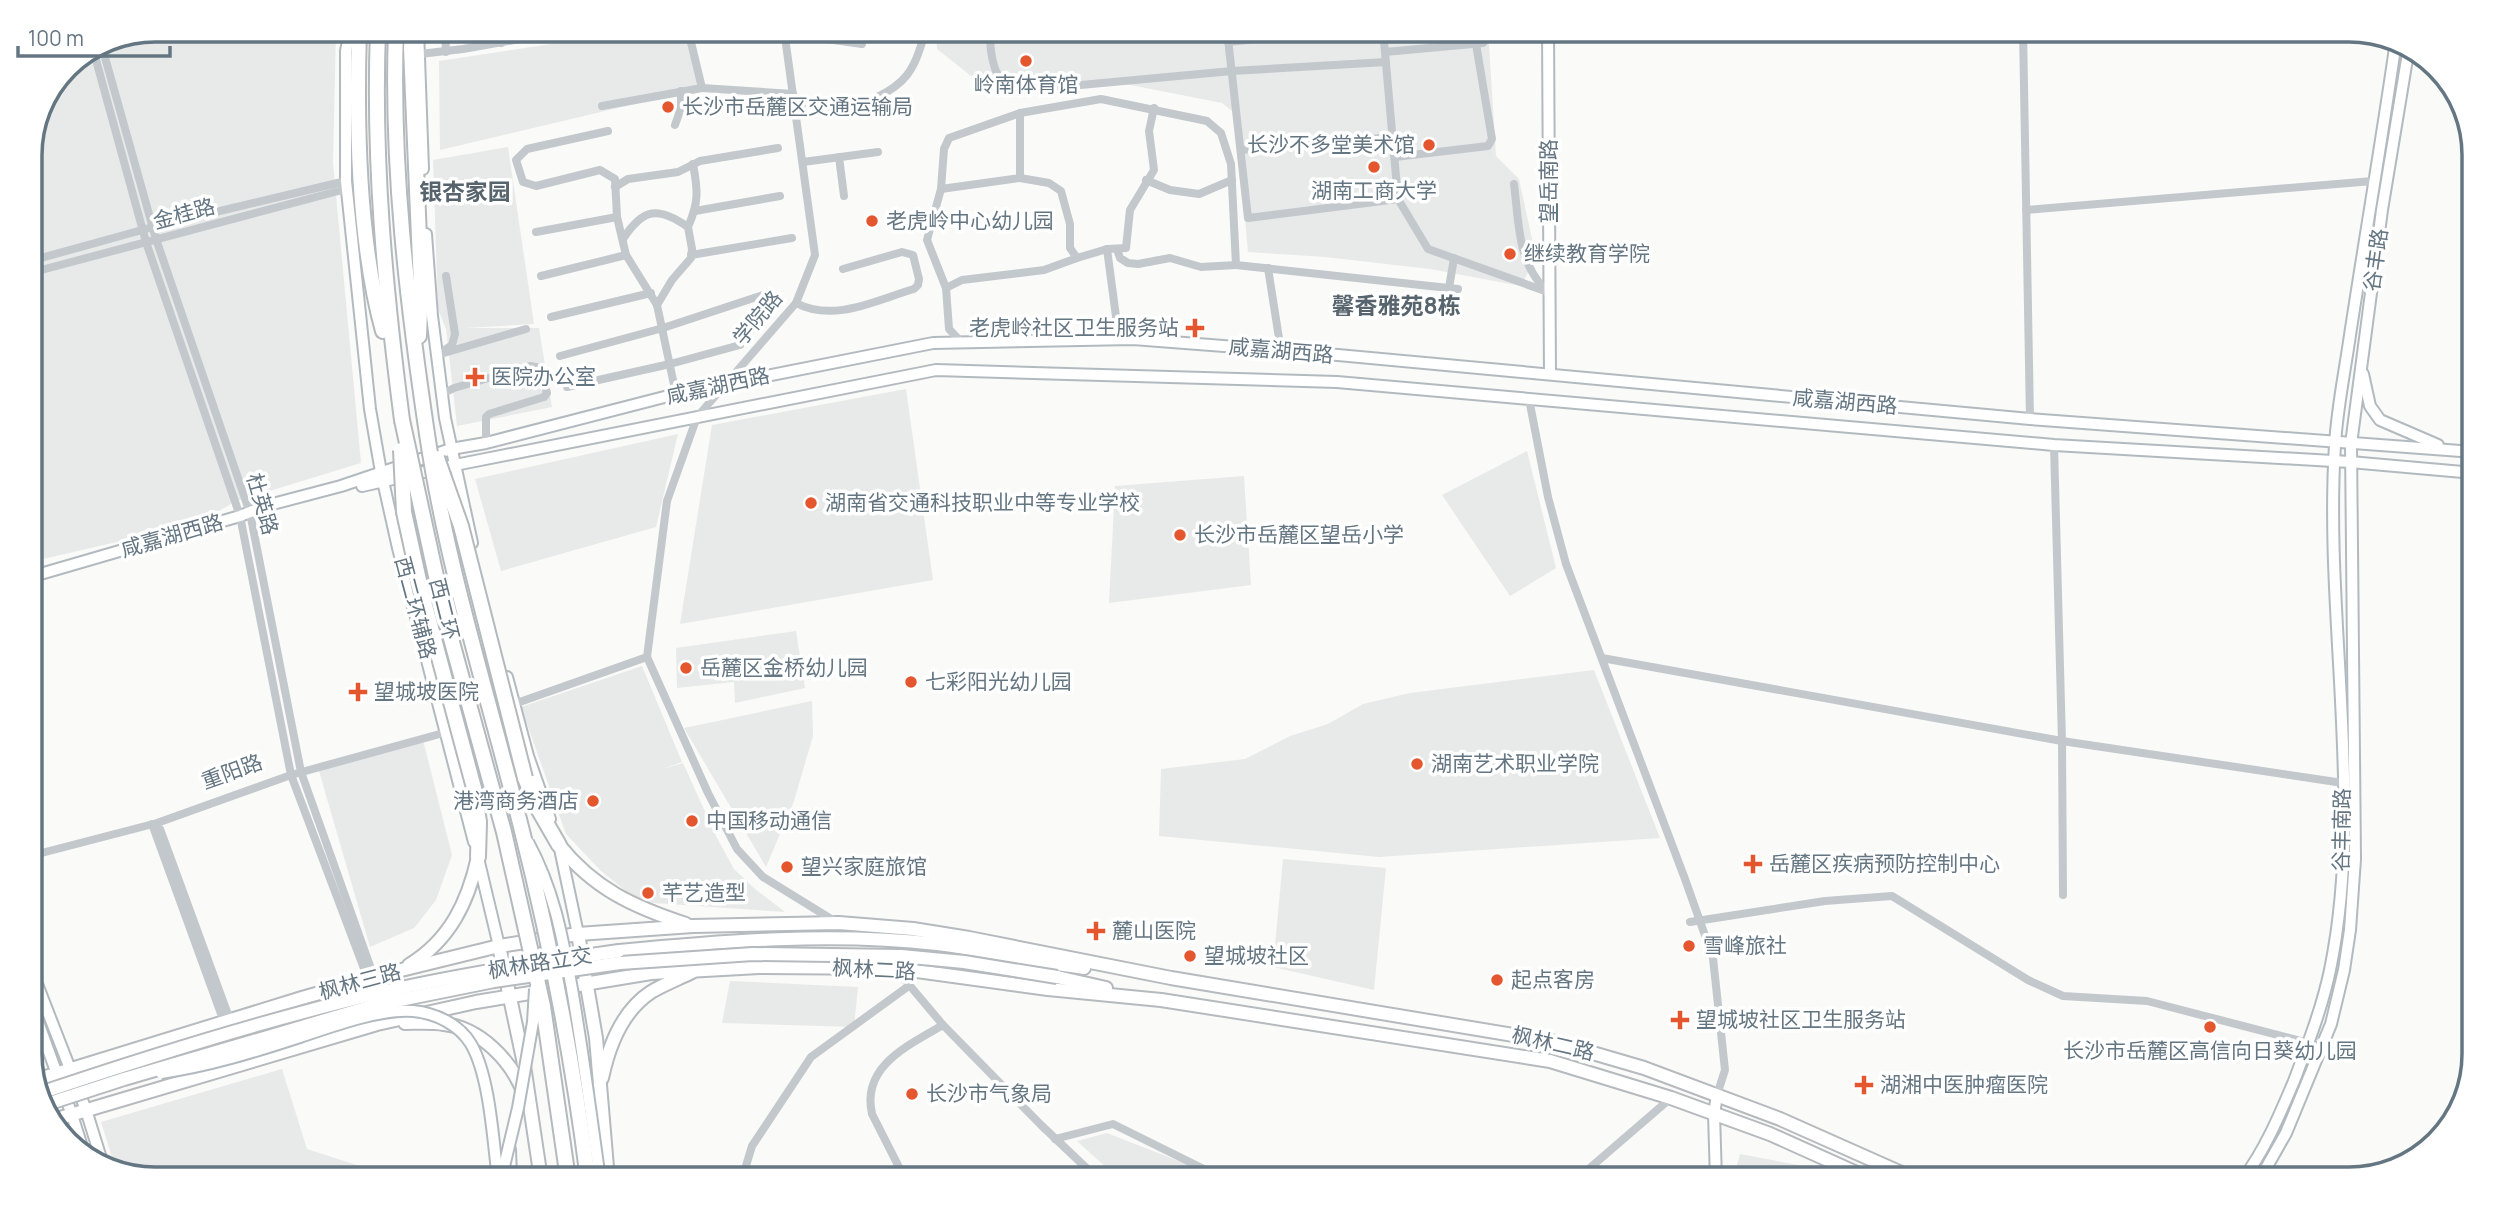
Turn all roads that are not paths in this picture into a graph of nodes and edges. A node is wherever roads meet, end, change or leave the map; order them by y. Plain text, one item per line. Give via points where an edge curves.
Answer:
1 (348, 42) edge
2 (359, 42) edge
3 (378, 42) edge
4 (396, 42) edge
5 (414, 42) edge
6 (417, 42) edge
7 (446, 42) edge
8 (506, 42) edge
9 (691, 42) edge
10 (786, 42) edge
11 (850, 42) edge
12 (922, 42) edge
13 (991, 42) edge
14 (1228, 42) edge
15 (1384, 42) edge
16 (1484, 42) edge
17 (1548, 42) edge
18 (2023, 42) edge
19 (501, 43) joint
20 (862, 44) dead end
21 (1476, 44) junction
22 (416, 51) junction
23 (446, 52) junction
24 (1385, 52) junction
25 (2394, 52) edge
26 (104, 54) edge
27 (2407, 58) edge
28 (96, 59) edge
29 (1386, 62) junction
30 (1233, 71) junction
31 (702, 88) junction
32 (681, 91) junction
33 (794, 98) junction
34 (602, 106) dead end
35 (1154, 108) junction
36 (1020, 113) junction
37 (675, 125) dead end
38 (608, 131) dead end
39 (1394, 137) junction
40 (778, 148) dead end
41 (1241, 150) junction
42 (878, 152) dead end
43 (839, 157) junction
44 (1395, 157) junction
45 (803, 162) junction
46 (693, 164) junction
47 (1020, 178) junction
48 (1146, 180) junction
49 (1232, 180) junction
50 (2374, 181) junction
51 (1514, 184) dead end
52 (346, 185) junction
53 (615, 187) junction
54 (941, 190) junction
55 (780, 196) dead end
56 (844, 196) dead end
57 (1398, 200) junction
58 (2026, 210) junction
59 (695, 211) junction
60 (617, 217) junction
61 (153, 227) junction
62 (688, 227) junction
63 (143, 229) junction
64 (536, 232) dead end
65 (792, 238) dead end
66 (156, 239) junction
67 (622, 239) junction
68 (146, 242) junction
69 (1107, 249) junction
70 (1118, 249) junction
71 (626, 255) junction
72 (691, 255) junction
73 (42, 258) edge
74 (1077, 258) junction
75 (1454, 258) junction
76 (1236, 265) junction
77 (1268, 268) junction
78 (843, 269) dead end
79 (42, 270) edge
80 (446, 276) dead end
81 (541, 276) dead end
82 (946, 288) junction
83 (1548, 292) junction
84 (651, 293) junction
85 (766, 294) dead end
86 (796, 303) junction
87 (657, 305) junction
88 (551, 317) dead end
89 (663, 328) junction
90 (526, 329) dead end
91 (1119, 339) junction
92 (962, 343) junction
93 (740, 345) dead end
94 (1281, 351) junction
95 (437, 355) junction
96 (560, 356) dead end
97 (2361, 363) junction
98 (670, 364) junction
99 (417, 369) junction
100 (396, 373) junction
101 (1550, 374) junction
102 (725, 384) junction
103 (567, 387) dead end
104 (442, 394) junction
105 (676, 394) junction
106 (1529, 399) junction
107 (697, 417) junction
108 (2030, 419) junction
109 (402, 421) junction
110 (427, 434) junction
111 (2335, 442) junction
112 (486, 443) junction
113 (2351, 444) junction
114 (2054, 445) junction
115 (451, 449) junction
116 (2450, 450) junction
117 (2462, 451) edge
118 (2334, 462) junction
119 (2350, 462) junction
120 (455, 465) junction
121 (2462, 472) edge
122 (2351, 474) joint
123 (382, 476) junction
124 (245, 517) junction
125 (42, 574) edge
126 (42, 578) edge
127 (647, 657) junction
128 (1602, 659) junction
129 (514, 704) junction
130 (447, 730) junction
131 (2062, 741) junction
132 (295, 771) junction
133 (2343, 783) junction
134 (155, 824) junction
135 (522, 830) junction
136 (559, 845) junction
137 (42, 847) edge
138 (42, 853) edge
139 (478, 857) junction
140 (2063, 895) dead end
141 (1700, 921) junction
142 (1690, 922) dead end
143 (839, 923) junction
144 (693, 926) junction
145 (578, 934) junction
146 (499, 946) junction
147 (534, 961) junction
148 (895, 968) junction
149 (696, 970) junction
150 (1056, 971) junction
151 (393, 972) junction
152 (371, 978) junction
153 (1171, 978) junction
154 (587, 982) junction
155 (910, 985) junction
156 (510, 996) junction
157 (1161, 1000) junction
158 (42, 1005) edge
159 (227, 1021) junction
160 (377, 1024) junction
161 (943, 1025) junction
162 (42, 1027) edge
163 (2309, 1043) junction
164 (62, 1071) junction
165 (44, 1077) edge
166 (124, 1079) junction
167 (48, 1090) edge
168 (599, 1092) junction
169 (1717, 1095) junction
170 (1671, 1098) junction
171 (53, 1102) edge
172 (86, 1110) junction
173 (530, 1112) junction
174 (1714, 1114) junction
175 (72, 1115) junction
176 (62, 1118) edge
177 (79, 1138) edge
178 (1055, 1139) junction
179 (510, 1146) junction
180 (99, 1152) edge
181 (498, 1167) edge
182 (504, 1167) edge
183 (511, 1167) edge
184 (539, 1167) edge
185 (566, 1167) edge
186 (586, 1167) edge
187 (598, 1167) edge
188 (607, 1167) edge
189 (746, 1167) edge
190 (899, 1167) edge
191 (1085, 1167) edge
192 (1199, 1167) edge
193 (1591, 1167) edge
194 (1716, 1167) edge
195 (1843, 1167) edge
196 (1888, 1167) edge
197 (2250, 1167) edge
198 (2267, 1167) edge

1 - 52 street, 西二环辅路
2 - 100 highway via 360,160 371,283
3 - 100 highway, 西二环 via 378,185
4 - 99 highway, 西二环 via 403,252
5 - 22 highway
6 - 22 street
7 - 23 street
8 - 19 street
9 - 31 street
10 - 33 street, 学院路
11 - 20 street
12 - 33 street via 906,76 863,102 838,108
13 - 30 street via 996,72 1015,91
14 - 30 street
15 - 24 street
16 - 21 street
17 - 83 street, 望岳南路
18 - 58 street
19 - 23 street
21 - 24 street
21 - 44 street via 1492,139 1488,146
22 - 23 street
22 - 95 street
22 - 99 highway via 421,285
24 - 29 street
25 - 50 street, 谷丰路
26 - 61 street, 杜英路
27 - 97 street, 谷丰路
28 - 63 street, 杜英路
29 - 30 street
29 - 39 street
30 - 41 street
31 - 32 street
31 - 33 street
32 - 34 street
32 - 37 street
33 - 45 street, 学院路
35 - 36 street via 1101,99
35 - 48 street via 1149,131 1154,170
35 - 49 street via 1207,121 1222,133
36 - 47 street
36 - 54 street via 949,138
38 - 53 street via 527,149 516,160 523,182 537,186 600,170 615,179
39 - 41 street
39 - 44 street
40 - 46 street
41 - 57 street via 1248,218
42 - 43 street
43 - 45 street
43 - 56 street
44 - 57 street
45 - 86 street, 学院路 via 815,255
46 - 53 street via 678,172 628,179
46 - 59 street via 698,194
47 - 54 street
47 - 74 street via 1061,191 1070,224 1070,248
48 - 49 street via 1170,190 1199,194
48 - 70 street via 1130,210 1126,248
49 - 76 street
50 - 58 street
50 - 111 street, 谷丰路
51 - 83 street via 1525,260
52 - 61 street, 金桂路
52 - 66 street, 金桂路
52 - 123 street, 西二环辅路 via 370,409
53 - 60 street
54 - 82 street via 927,240
55 - 59 street
57 - 75 street via 1427,248
58 - 108 street
59 - 62 street
60 - 64 street
60 - 67 street
61 - 63 street, 金桂路
61 - 66 street, 杜英路
62 - 67 street via 672,216 654,212 632,224
62 - 72 street
63 - 68 street, 杜英路
63 - 73 street, 金桂路
65 - 72 street
66 - 68 street, 金桂路
66 - 124 street, 杜英路
67 - 71 street
68 - 79 street, 金桂路
68 - 124 street, 杜英路
69 - 70 street
69 - 74 street
69 - 91 street
70 - 76 street via 1120,258 1128,263 1170,258 1201,267
71 - 81 street
71 - 84 street
72 - 87 street
74 - 82 street via 1044,270 961,280
75 - 77 street via 1454,288
75 - 83 street
76 - 77 street
77 - 94 street
78 - 86 street via 908,253 913,255 918,285 839,311 822,312
80 - 95 street via 455,334 453,345
82 - 92 street via 949,329
83 - 101 street, 望岳南路
84 - 87 street
84 - 88 street
85 - 89 street
86 - 102 street, 学院路
87 - 89 street
89 - 96 street
89 - 98 street
90 - 95 street
91 - 92 street, 咸嘉湖西路
91 - 94 street, 咸嘉湖西路
92 - 102 street, 咸嘉湖西路 via 933,343
93 - 98 street
94 - 101 street, 咸嘉湖西路
95 - 104 street
97 - 113 street, 谷丰路
97 - 116 street via 2370,406 2380,420
98 - 103 street
98 - 105 street
99 - 110 highway, 西二环
100 - 109 highway, 西二环
101 - 108 street, 咸嘉湖西路
102 - 105 street, 咸嘉湖西路
102 - 107 street, 学院路
104 - 112 street via 530,366 541,368 547,393 489,414
104 - 115 street
105 - 112 street, 咸嘉湖西路
106 - 107 street, 咸嘉湖西路 via 1337,382 936,370
106 - 114 street, 咸嘉湖西路
106 - 128 street via 1566,564
107 - 120 street, 咸嘉湖西路
107 - 127 street via 667,501
108 - 111 street, 咸嘉湖西路
109 - 139 highway, bridge via 404,512 474,788
109 - 147 highway, 西二环, bridge via 444,613
110 - 135 highway, 西二环, bridge via 462,610
110 - 136 highway, bridge via 461,526 525,778
111 - 113 street, 咸嘉湖西路
111 - 118 street, 谷丰路
112 - 115 street, 咸嘉湖西路
113 - 116 street, 咸嘉湖西路
113 - 119 street, 谷丰路
114 - 118 street, 咸嘉湖西路
114 - 131 street
115 - 120 street
115 - 123 street, 咸嘉湖西路
116 - 117 street, 咸嘉湖西路
118 - 119 street, 咸嘉湖西路
118 - 133 street, 谷丰南路
119 - 121 street, 咸嘉湖西路
119 - 122 street, 谷丰路
120 - 123 street, 咸嘉湖西路
120 - 129 street
122 - 198 street, 谷丰南路 via 2355,859 2350,930 2331,1024 2286,1133
123 - 124 street, 咸嘉湖西路 via 265,506
123 - 130 street, 西二环辅路
124 - 125 street, 咸嘉湖西路
124 - 126 street, 咸嘉湖西路
124 - 132 street, 杜英路
127 - 129 street
127 - 143 street via 737,849 763,877
128 - 131 street
128 - 141 street
129 - 136 street
130 - 132 street, 重阳路
130 - 139 street, 西二环辅路
131 - 133 street
131 - 140 street
132 - 134 street, 重阳路
132 - 137 street, 重阳路 via 156,818
132 - 152 street, 杜英路
133 - 163 street, 谷丰南路 via 2344,864 2331,967
134 - 138 street, 重阳路
134 - 159 street
135 - 186 highway, 西二环, bridge via 561,1001
135 - 187 street, bridge via 549,884 560,923
136 - 144 main road via 580,870 628,902
136 - 145 street
139 - 146 street, 西二环辅路
139 - 151 main road via 472,887 456,920 433,948
141 - 142 street
141 - 163 street via 1825,901 1892,896 2028,980 2063,996 2147,1001
141 - 169 street via 1713,958 1725,1070
143 - 144 main road, 枫林二路
143 - 153 main road, 枫林二路 via 958,936
144 - 145 main road, 枫林三路
145 - 146 main road, 枫林三路
145 - 154 main road
146 - 151 main road, 枫林三路
146 - 156 main road, 西二环辅路
147 - 179 street, bridge via 533,1022
147 - 185 highway, 西二环, bridge
148 - 149 main road, 枫林二路
148 - 155 street
148 - 157 main road, 枫林二路
149 - 154 main road, 枫林二路
149 - 168 main road via 649,994 634,1008 611,1043
150 - 153 main road, 枫林二路
150 - 157 main road, 枫林二路
150 - 166 main road, 枫林路立交, bridge via 890,955 740,954 620,963 380,1004
150 - 167 main road, 枫林路立交, bridge via 936,944 760,940 619,951 528,963 381,992 170,1050
151 - 152 main road, 枫林三路
152 - 159 main road, 枫林三路
153 - 169 main road, 枫林二路 via 1555,1042
154 - 156 main road
154 - 168 main road
155 - 161 street
155 - 189 street via 811,1057 752,1146
156 - 160 main road
156 - 173 main road, 西二环辅路
157 - 170 main road, 枫林二路 via 1550,1061
158 - 164 street
159 - 164 main road, 枫林三路
160 - 172 main road
160 - 173 main road via 446,1024 480,1039 509,1065
161 - 178 street
161 - 190 street via 891,1057 872,1088 872,1114
162 - 164 street
163 - 197 street, 谷丰南路 via 2277,1121
164 - 165 main road, 枫林三路
164 - 172 street
164 - 175 street
166 - 171 main road, 枫林路立交, bridge
166 - 181 street, bridge via 204,1066 395,1011 433,1015 465,1037 478,1060
168 - 188 main road
169 - 174 street
169 - 196 main road, 枫林二路
170 - 174 main road, 枫林二路
170 - 193 street
172 - 175 main road
172 - 180 street
173 - 184 main road, 西二环辅路
174 - 194 street
174 - 195 main road, 枫林二路
175 - 176 main road
175 - 177 street
178 - 191 street
178 - 192 street via 1113,1124
179 - 182 street, bridge
179 - 183 street

